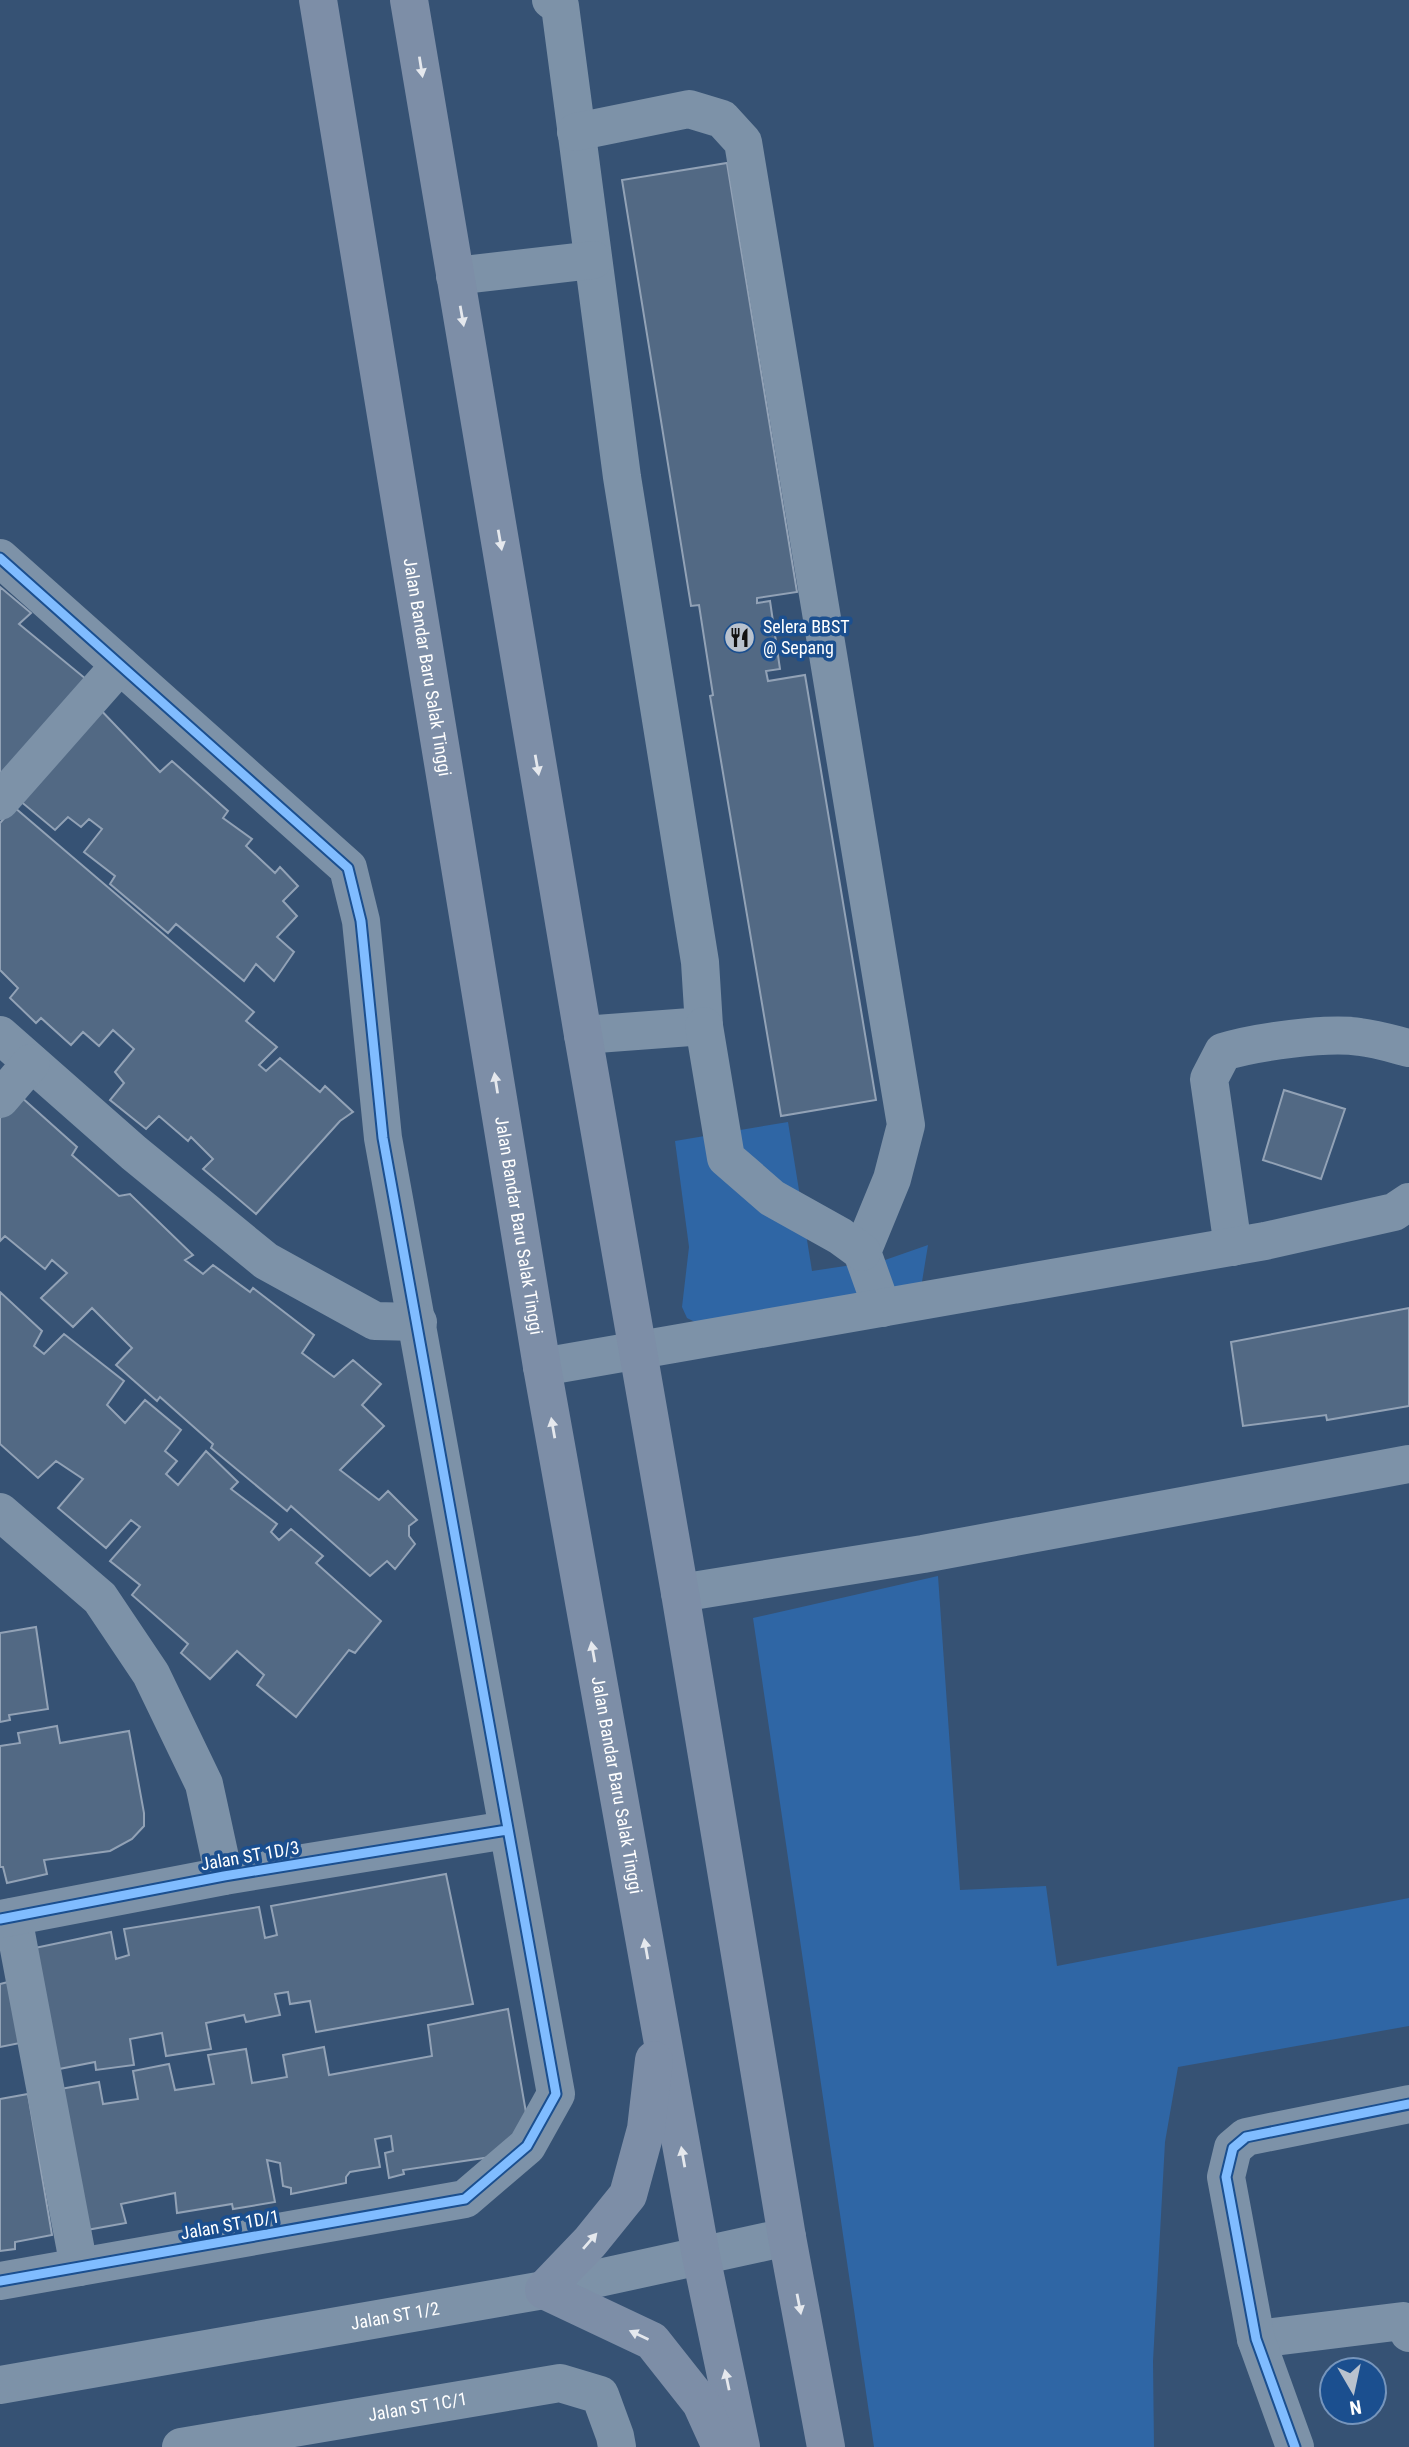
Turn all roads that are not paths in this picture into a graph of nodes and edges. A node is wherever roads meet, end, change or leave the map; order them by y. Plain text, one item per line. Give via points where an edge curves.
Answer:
1 (318, 0) edge
2 (409, 0) edge
3 (564, 2) edge
4 (576, 132) junction
5 (593, 260) junction
6 (455, 276) junction
7 (0, 558) edge
8 (120, 665) junction
9 (0, 801) edge
10 (704, 1026) junction
11 (0, 1035) edge
12 (583, 1035) junction
13 (1409, 1048) edge
14 (31, 1063) junction
15 (0, 1100) edge
16 (1409, 1202) edge
17 (1233, 1247) junction
18 (862, 1252) junction
19 (882, 1308) junction
20 (418, 1322) junction
21 (638, 1351) junction
22 (542, 1367) junction
23 (1409, 1464) edge
24 (0, 1512) edge
25 (680, 1593) junction
26 (507, 1830) junction
27 (224, 1876) junction
28 (6, 1918) edge
29 (658, 2016) junction
30 (1409, 2105) edge
31 (787, 2237) junction
32 (701, 2256) junction
33 (79, 2267) junction
34 (0, 2281) edge
35 (544, 2290) junction
36 (1409, 2333) edge
37 (1256, 2339) junction
38 (0, 2385) edge
39 (181, 2447) edge
40 (617, 2447) edge
41 (721, 2447) edge
42 (741, 2447) edge
43 (826, 2447) edge
44 (1295, 2447) edge

22 -> 1 main road, Jalan Bandar Baru Salak Tinggi
2 -> 6 main road
3 - 4 street
4 - 5 street
4 - 18 street via 690,108 722,119 743,142 906,1125 892,1179
5 - 6 street
5 - 10 street via 622,477 700,962
6 -> 12 main road
7 - 8 street
8 - 9 street
8 - 20 street via 348,869 361,921 383,1139
10 - 12 street
10 - 18 street via 726,1158 772,1198
11 - 14 street
12 - 21 main road
13 - 17 street via 1358,1037 1303,1038 1223,1052 1209,1079
14 - 15 street
14 - 20 street via 266,1261 375,1321
16 - 17 street via 1394,1212
17 - 19 street
18 - 19 street
19 - 21 street
20 - 26 street
21 - 22 street
21 - 25 main road
29 -> 22 main road, Jalan Bandar Baru Salak Tinggi
23 - 25 street via 923,1554
24 - 27 street via 100,1598 151,1674 204,1784
25 - 31 main road
26 - 27 street, Jalan ST 1D/3
26 - 33 street, Jalan ST 1D/1 via 556,2094 527,2146 465,2199
27 - 28 street, Jalan ST 1D/3
28 - 33 street
32 -> 29 main road, Jalan Bandar Baru Salak Tinggi
35 -> 29 main road via 628,2195 646,2129
30 - 37 street via 1246,2137 1233,2148 1226,2177
31 - 32 street, Jalan ST 1/2
31 -> 43 main road
32 - 35 street, Jalan ST 1/2
42 -> 32 main road, Jalan Bandar Baru Salak Tinggi
33 - 34 street, Jalan ST 1D/1
35 - 38 street, Jalan ST 1/2
41 -> 35 main road via 701,2403 652,2341
36 - 37 street via 1403,2321
37 - 44 street
39 - 40 street, Jalan ST 1C/1 via 560,2383 600,2395

